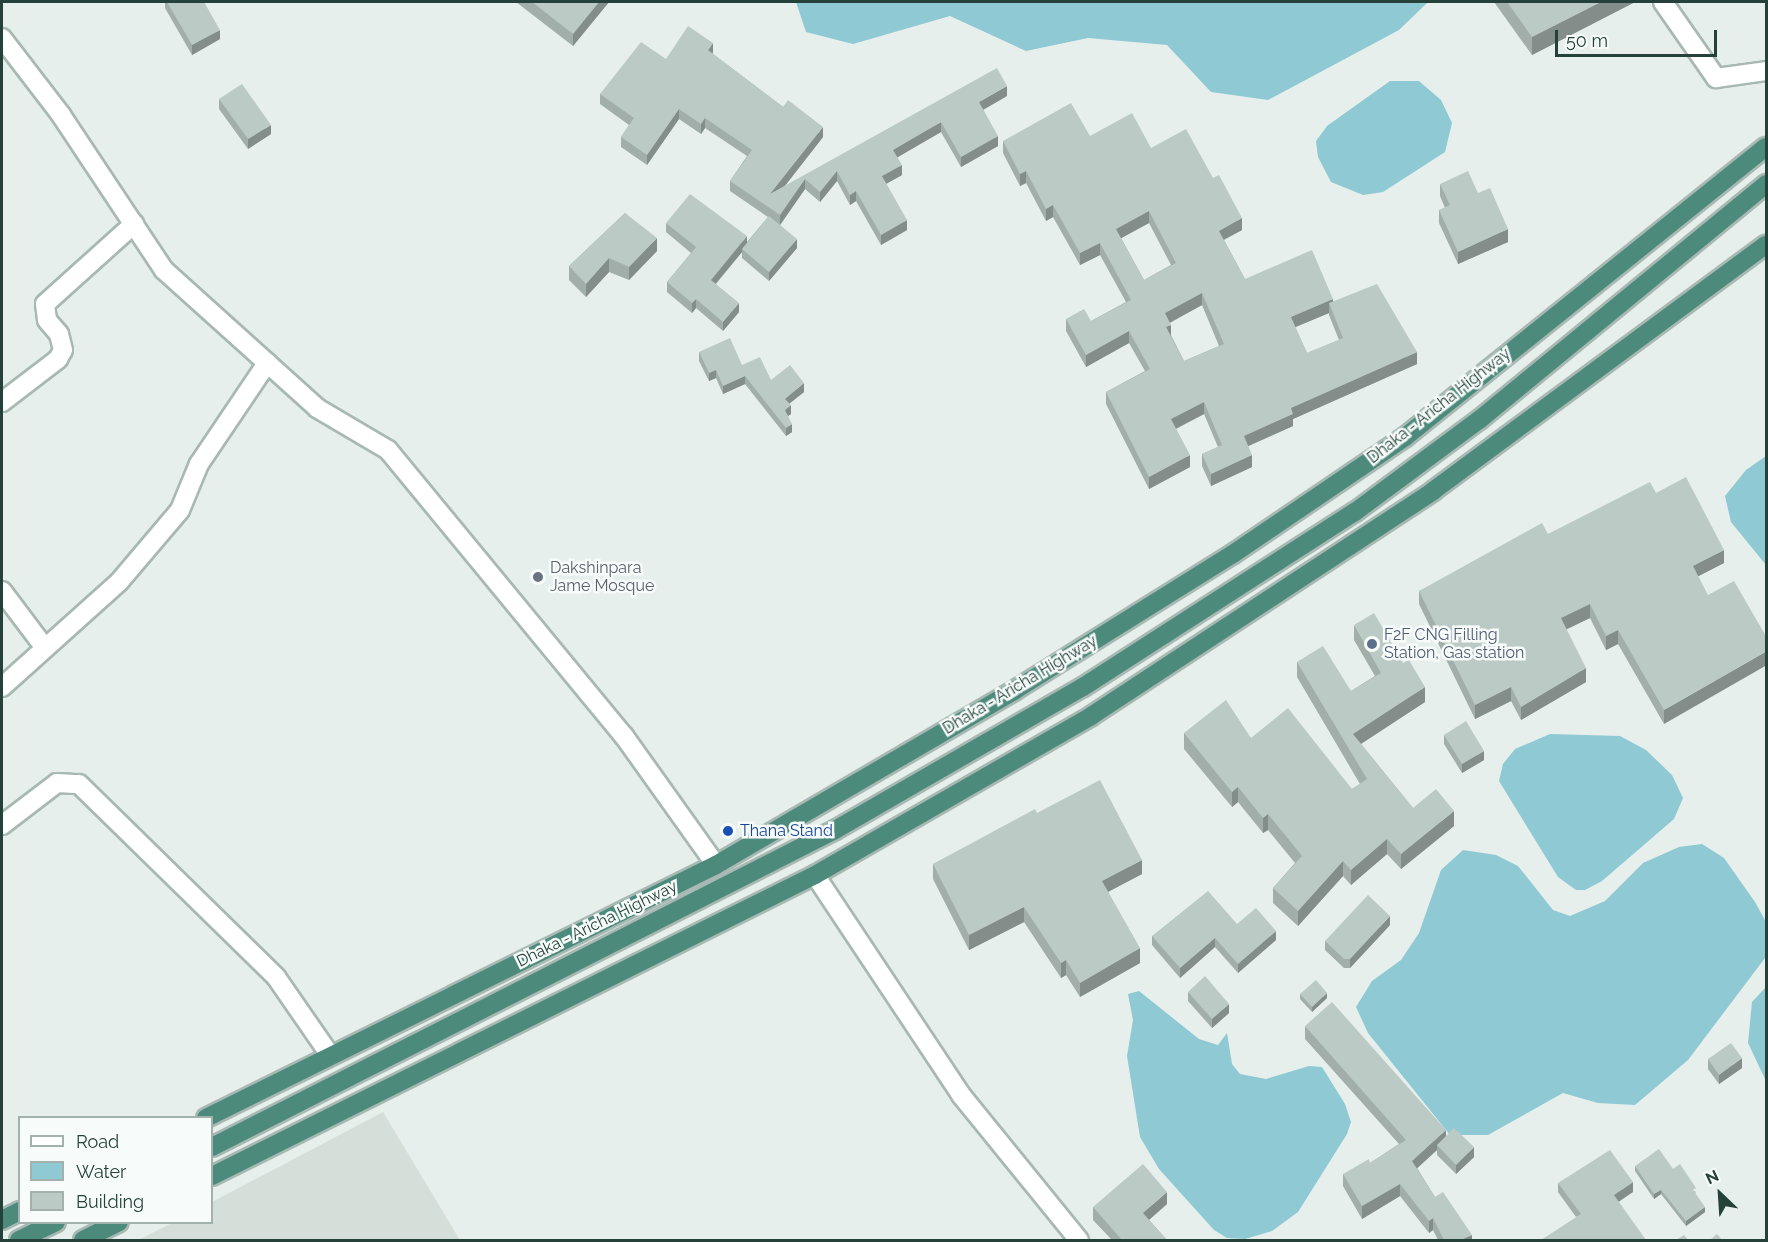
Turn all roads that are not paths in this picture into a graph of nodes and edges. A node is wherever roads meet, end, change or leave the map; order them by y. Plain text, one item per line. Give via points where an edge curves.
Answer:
1 (1664, 2) edge
2 (2, 38) edge
3 (1767, 71) edge
4 (1767, 147) edge
5 (1767, 184) edge
6 (134, 224) junction
7 (1767, 245) edge
8 (267, 363) junction
9 (2, 402) edge
10 (2, 591) edge
11 (45, 648) junction
12 (2, 687) edge
13 (2, 825) edge
14 (716, 866) junction
15 (815, 875) junction
16 (330, 1055) junction
17 (210, 1116) edge
18 (213, 1146) edge
19 (213, 1176) edge
20 (18, 1212) edge
21 (2, 1220) edge
22 (52, 1224) edge
23 (115, 1224) edge
24 (19, 1240) edge
25 (82, 1240) edge
26 (1079, 1240) edge

1 - 3 street via 1716,78
2 - 6 street via 61,115
4 - 14 highway, Dhaka - Aricha Highway via 1729,173 1386,450 1233,554 1015,690
5 - 18 highway via 1479,420 1355,512 1083,687 835,830
6 - 8 street via 164,270
6 - 9 street via 45,304 47,320 59,334 63,350 58,359
7 - 15 highway via 1433,490 1091,716
8 - 11 street via 199,464 180,510 119,582
8 - 14 street via 317,408 388,450 624,736
10 - 11 street
11 - 12 street
13 - 16 street via 57,783 79,784 276,977
14 - 16 highway, Dhaka - Aricha Highway
15 - 19 highway
15 - 26 street via 961,1095
16 - 17 highway, Dhaka - Aricha Highway
20 - 21 highway
22 - 24 highway
23 - 25 highway

